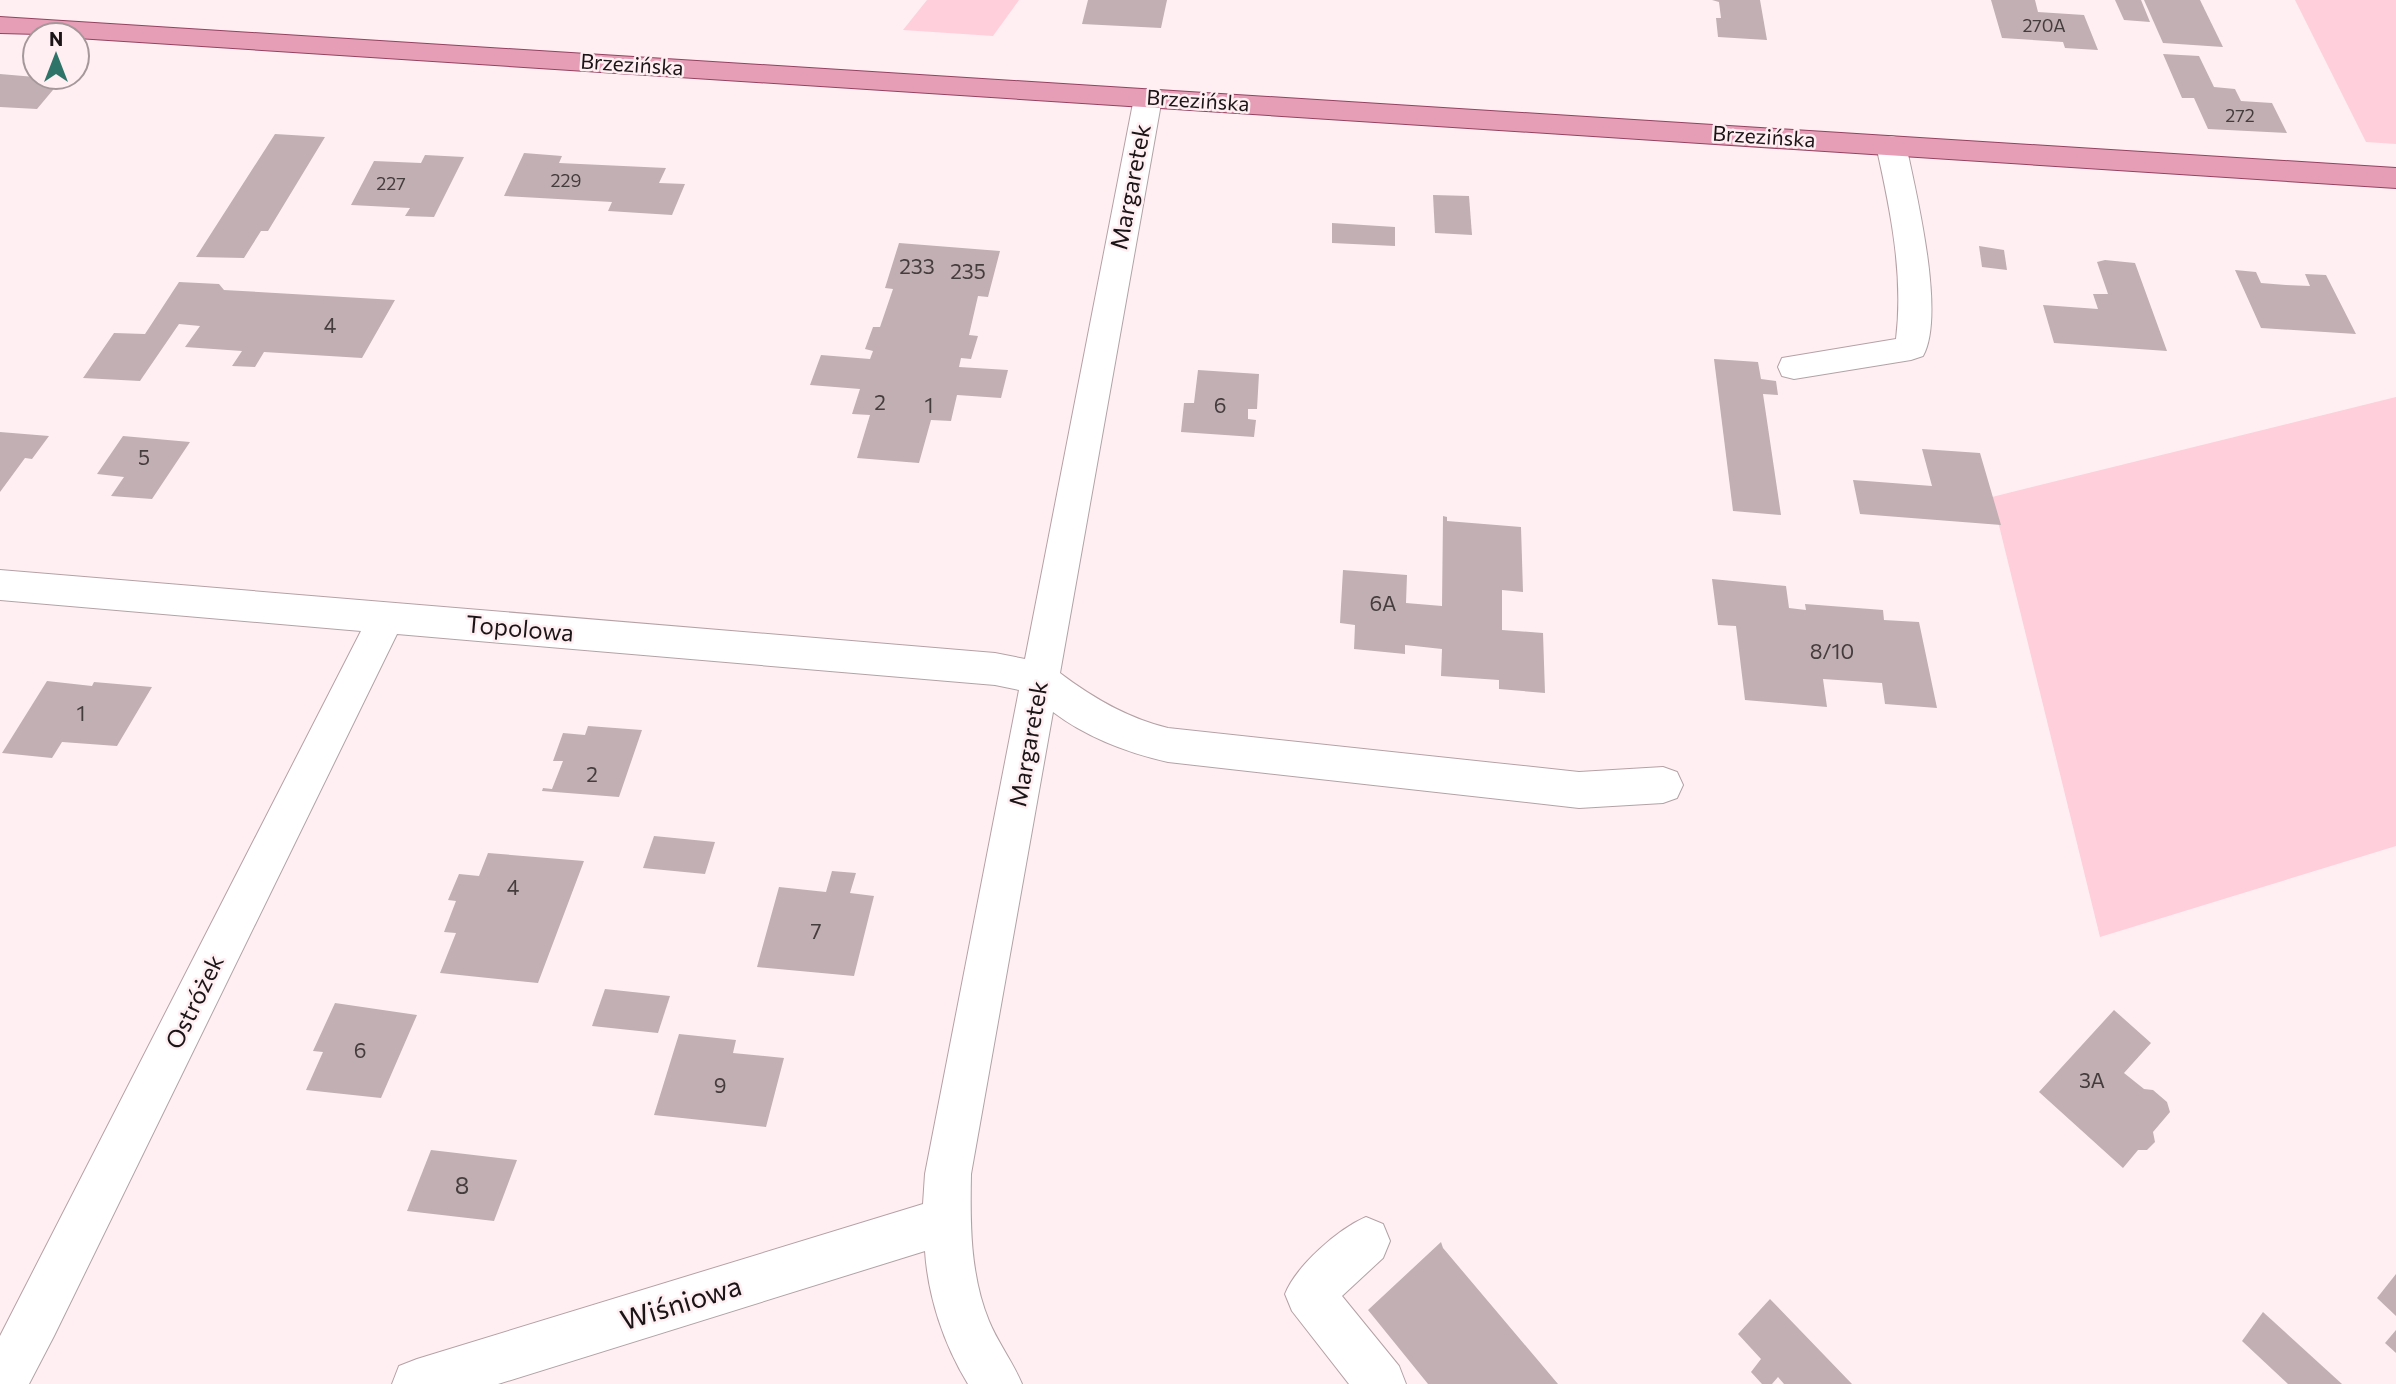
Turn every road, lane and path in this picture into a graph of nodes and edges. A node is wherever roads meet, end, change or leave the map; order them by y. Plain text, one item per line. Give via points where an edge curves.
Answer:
1 (0, 25) edge
2 (1148, 98) junction
3 (1891, 145) junction
4 (2395, 178) edge
5 (1794, 367) dead end
6 (0, 585) edge
7 (386, 618) junction
8 (1040, 679) junction
9 (1663, 785) dead end
10 (944, 1222) junction
11 (1366, 1241) dead end
12 (1, 1384) edge
13 (417, 1384) edge
14 (997, 1384) edge
15 (1381, 1384) edge

1 - 2 main road, Brzezińska
2 - 3 main road, Brzezińska
2 - 8 street, Margaretek
3 - 4 main road, Brzezińska
3 - 5 street via 1904,204 1916,304 1912,348
6 - 7 street, Topolowa
7 - 8 street, Topolowa via 995,669
7 - 12 street, Ostróżek
8 - 9 street via 1079,709 1139,738 1168,745 1579,790
8 - 10 street, Margaretek via 948,1174
10 - 13 street, Wiśniowa
10 - 14 street, Margaretek via 950,1272 964,1324
11 - 15 street via 1309,1294

